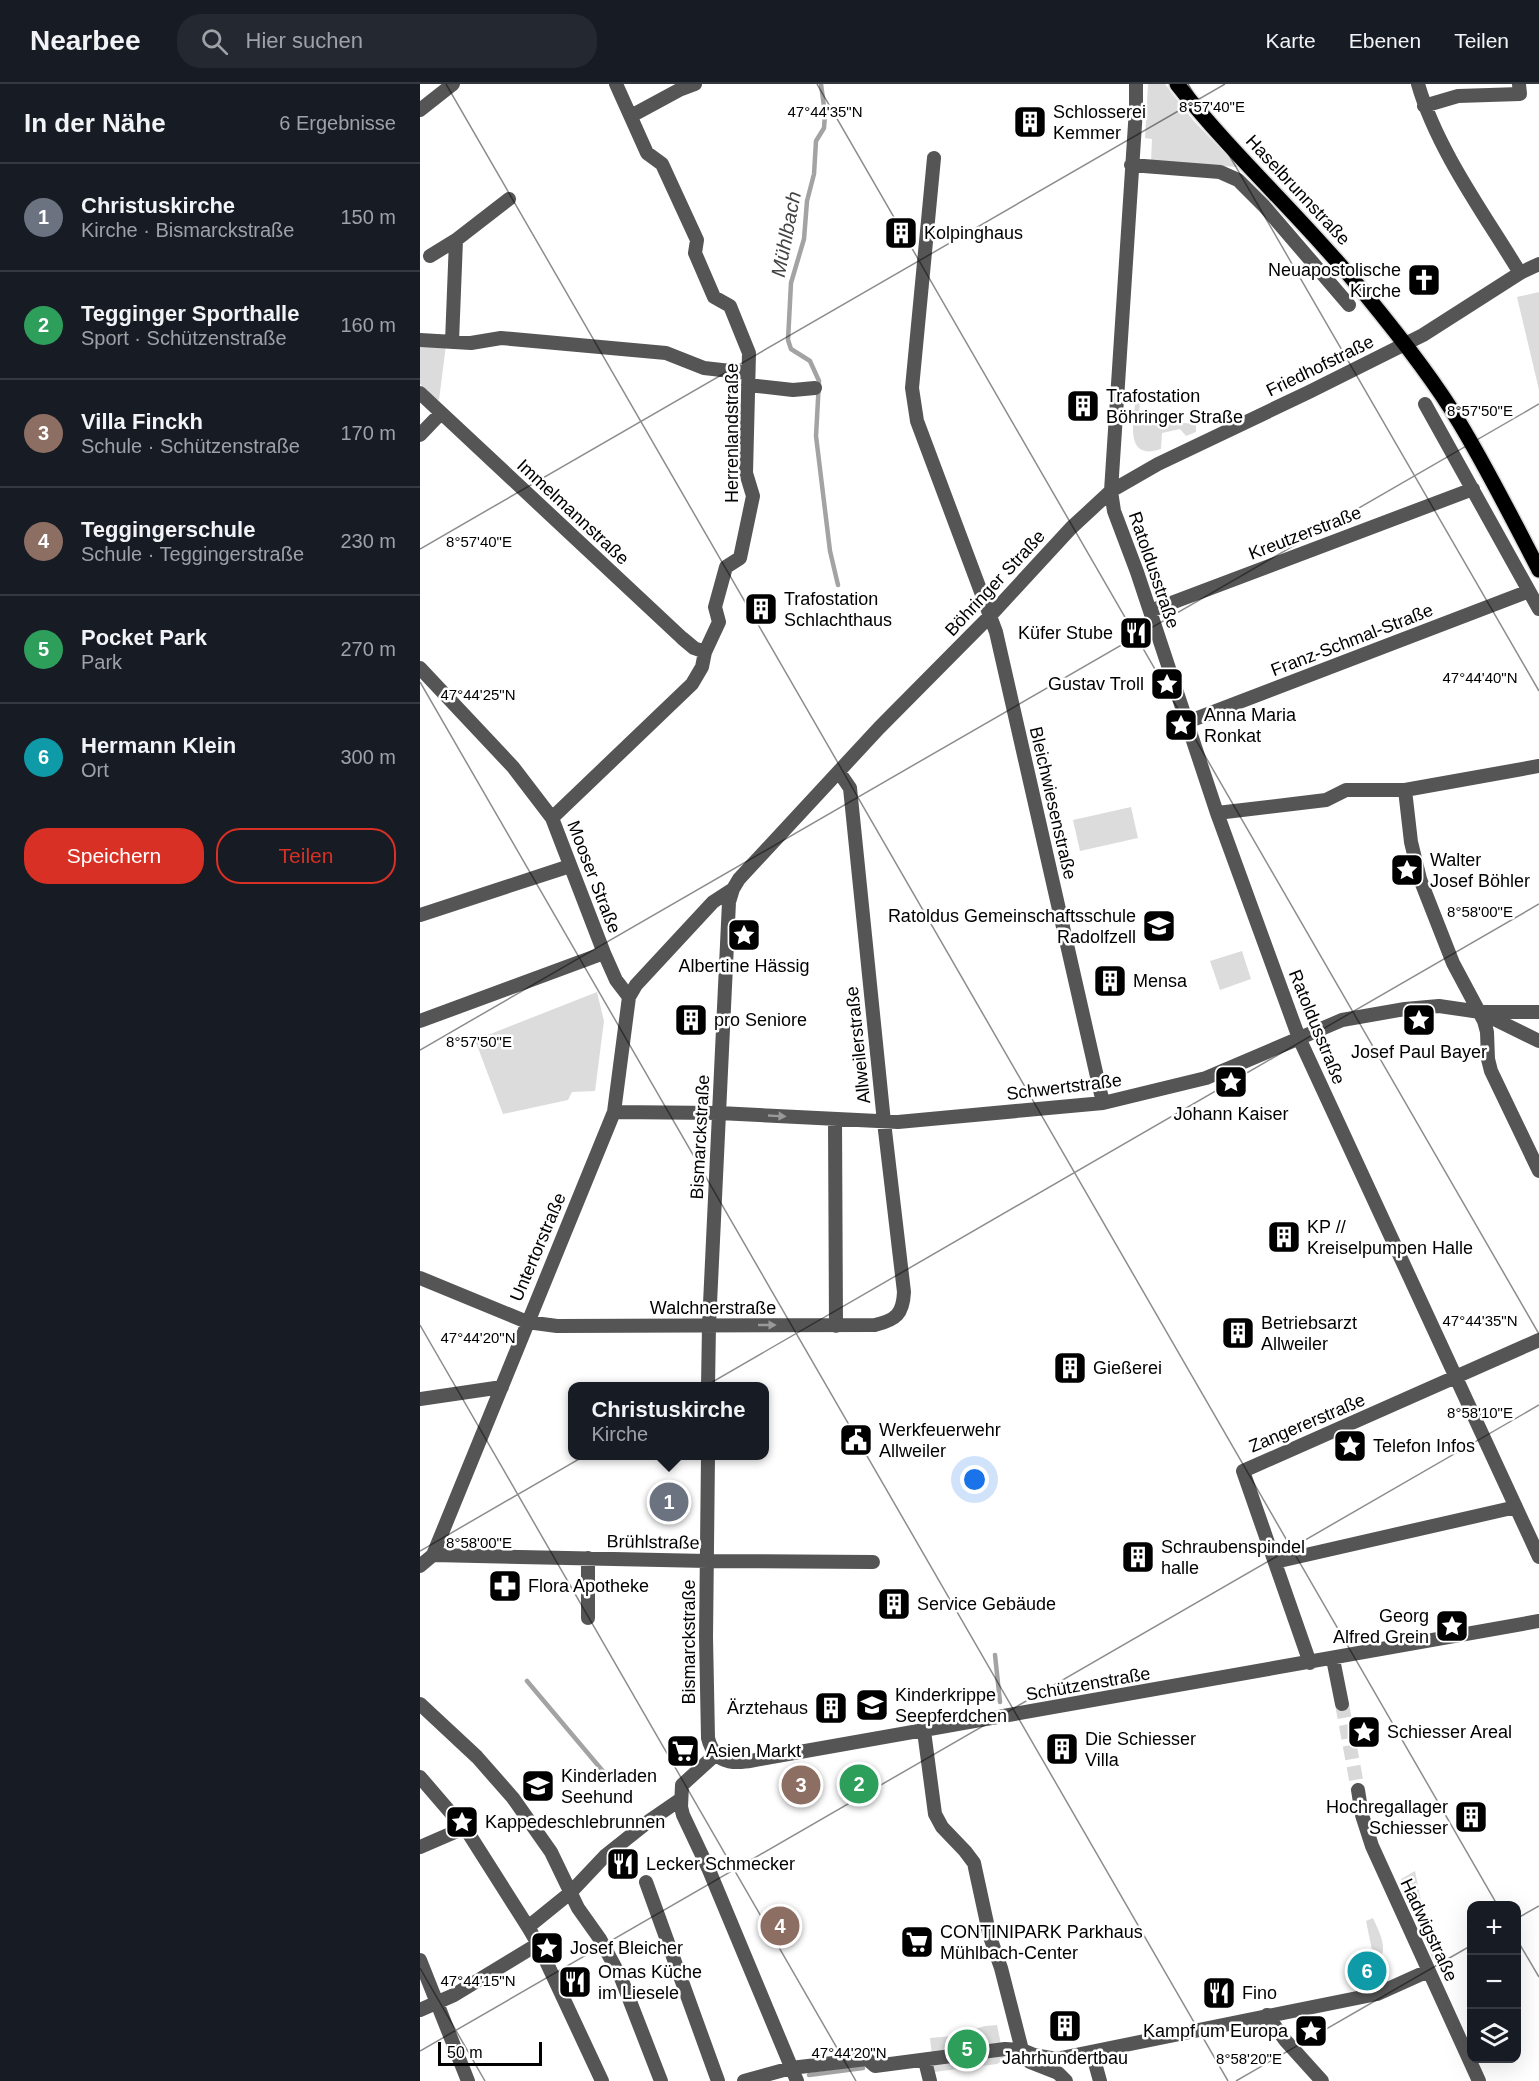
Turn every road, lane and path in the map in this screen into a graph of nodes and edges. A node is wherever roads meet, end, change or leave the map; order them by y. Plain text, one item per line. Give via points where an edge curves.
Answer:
1 (453, 84) edge
2 (616, 84) edge
3 (695, 84) edge
4 (1136, 84) edge
5 (1177, 84) edge
6 (1418, 84) edge
7 (1519, 84) edge
8 (1424, 106) junction
9 (420, 110) edge
10 (631, 116) junction
11 (934, 158) dead end
12 (1131, 165) junction
13 (509, 199) dead end
14 (456, 240) junction
15 (430, 256) dead end
16 (1539, 264) edge
17 (1520, 273) junction
18 (1349, 305) dead end
19 (420, 340) edge
20 (452, 342) junction
21 (1405, 345) junction
22 (748, 379) junction
23 (815, 388) dead end
24 (420, 393) edge
25 (1425, 404) dead end
26 (441, 413) junction
27 (420, 435) edge
28 (1473, 489) junction
29 (1111, 491) junction
30 (1539, 570) edge
31 (1529, 591) junction
32 (1539, 609) edge
33 (1150, 611) junction
34 (989, 617) junction
35 (705, 652) junction
36 (420, 668) edge
37 (1187, 722) junction
38 (1539, 766) edge
39 (838, 772) junction
40 (1405, 790) junction
41 (1218, 813) junction
42 (552, 818) junction
43 (570, 866) junction
44 (733, 889) junction
45 (420, 915) edge
46 (604, 953) junction
47 (629, 997) junction
48 (1480, 1012) junction
49 (1539, 1012) edge
50 (420, 1022) edge
51 (1299, 1038) junction
52 (1539, 1041) edge
53 (1103, 1103) junction
54 (614, 1112) junction
55 (719, 1113) junction
56 (835, 1119) junction
57 (884, 1122) junction
58 (1539, 1171) edge
59 (420, 1278) edge
60 (896, 1316) joint
61 (527, 1322) junction
62 (709, 1325) junction
63 (836, 1326) junction
64 (1539, 1340) edge
65 (1456, 1378) junction
66 (708, 1382) edge
67 (502, 1387) junction
68 (420, 1399) edge
69 (708, 1460) edge
70 (1516, 1507) junction
71 (433, 1555) junction
72 (1539, 1557) edge
73 (588, 1558) junction
74 (707, 1561) junction
75 (873, 1562) dead end
76 (1275, 1562) junction
77 (420, 1566) edge
78 (588, 1618) dead end
79 (1539, 1621) edge
80 (1333, 1659) junction
81 (1310, 1663) junction
82 (420, 1704) edge
83 (1342, 1704) tunnel mouth
84 (924, 1731) junction
85 (715, 1755) junction
86 (420, 1776) edge
87 (1358, 1790) tunnel mouth
88 (681, 1799) junction
89 (464, 1828) junction
90 (420, 1848) edge
91 (646, 1882) dead end
92 (570, 1893) junction
93 (528, 1927) junction
94 (538, 1944) junction
95 (420, 1960) edge
96 (1428, 1971) junction
97 (436, 2002) junction
98 (420, 2010) edge
99 (1267, 2015) junction
100 (1022, 2050) junction
101 (1092, 2052) junction
102 (926, 2061) junction
103 (794, 2074) edge
104 (468, 2081) edge
105 (602, 2081) edge
106 (660, 2081) edge
107 (718, 2081) edge
108 (744, 2081) edge
109 (930, 2081) edge
110 (1066, 2081) edge
111 (1100, 2081) edge
112 (1322, 2081) edge
113 (1479, 2081) edge

1 - 9 street
2 - 10 street, Herrenlandstraße
3 - 10 street
4 - 12 street
5 - 21 main road, Haselbrunnstraße via 1200,114 1309,228
6 - 8 street
7 - 8 street via 1520,94 1458,96
8 - 17 street via 1441,143
10 - 22 street, Herrenlandstraße via 647,153 662,164 697,240 695,253 714,297 730,306 742,330 749,353
11 - 34 street, Bleichwiesenstraße via 912,388 917,421
12 - 18 street, Haselbrunnstraße via 1220,172 1238,180
12 - 29 street
13 - 14 street
14 - 15 street
14 - 20 street
16 - 17 street, Friedhofstraße
17 - 21 street, Friedhofstraße
19 - 20 street
20 - 22 street via 501,338 666,353
21 - 29 street, Friedhofstraße via 1158,464
21 - 30 main road, Haselbrunnstraße via 1458,420
22 - 23 street via 794,390
22 - 35 street, Herrenlandstraße via 746,473 753,496 740,558 726,567 715,607 718,622
24 - 26 street, Immelmannstraße
25 - 28 street
26 - 27 street
26 - 35 street, Immelmannstraße via 682,638
28 - 31 street
28 - 33 street, Kreutzerstraße
29 - 33 street, Ratoldusstraße via 1114,512
29 - 34 street, Böhringer Straße
31 - 32 street
31 - 37 street, Franz-Schmal-Straße
33 - 37 street, Ratoldusstraße
34 - 39 street, Böhringer Straße
34 - 53 street, Bleichwiesenstraße via 996,633
35 - 42 street, Herrenlandstraße via 692,684
36 - 42 street, Mooser Straße via 513,766
37 - 41 street, Ratoldusstraße
38 - 40 street
39 - 44 street, Böhringer Straße
39 - 57 street, Allweilerstraße via 850,788
40 - 41 street via 1346,790 1326,800
40 - 48 street via 1420,879 1453,963
41 - 51 street, Ratoldusstraße
42 - 43 street, Mooser Straße
43 - 45 street
43 - 46 street, Mooser Straße
44 - 47 street, Böhringer Straße via 713,902
44 - 55 street, Bismarckstraße via 729,902
46 - 47 street, Mooser Straße
46 - 50 street
47 - 54 street, Untertorstraße
48 - 49 street, Schwertstraße
48 - 51 street, Schwertstraße via 1439,1006 1383,1012 1342,1020
48 - 52 street
48 - 58 street via 1487,1032 1491,1071
51 - 53 street, Schwertstraße via 1206,1078
51 - 65 street, Ratoldusstraße
53 - 57 street, Schwertstraße
54 - 55 street, Schwertstraße
54 - 61 street, Untertorstraße
55 -> 56 street, Schwertstraße
55 - 62 street, Bismarckstraße
56 - 57 street, Schwertstraße
56 - 63 street
57 - 60 street, Allweilerstraße via 904,1292 903,1305
59 - 61 street, Walchnerstraße
60 - 63 street, Walchnerstraße via 875,1325
61 - 62 street, Walchnerstraße via 557,1326
61 - 67 street, Untertorstraße
62 -> 63 street, Walchnerstraße
62 - 66 street, Bismarckstraße
64 - 65 street, Zangererstraße
65 - 70 street, Ratoldusstraße
65 - 76 street, Zangererstraße via 1243,1471
67 - 68 street
67 - 71 street, Untertorstraße
69 - 74 street, Bismarckstraße
70 - 72 street, Ratoldusstraße
70 - 76 street
71 - 73 street, Brühlstraße
71 - 77 street, Untertorstraße
73 - 74 street, Brühlstraße
73 - 78 street
74 - 75 street, Brühlstraße
74 - 85 street, Bismarckstraße via 708,1738
76 - 81 street, Zangererstraße
79 - 80 street, Schützenstraße
80 - 81 street, Schützenstraße
80 - 83 street
81 - 84 street, Schützenstraße
82 - 92 street via 477,1757 513,1798 557,1862
84 - 85 street, Schützenstraße via 735,1762
84 - 100 street via 935,1814 974,1863
85 - 88 street via 682,1785
86 - 89 street
87 - 96 street, Hadwigstraße via 1372,1846
88 - 92 street via 605,1856
88 - 103 street via 687,1824 710,1870
89 - 90 street
89 - 93 street
91 - 107 street
92 - 93 street
92 - 106 street via 621,1978
93 - 94 street
94 - 97 street
94 - 105 street
95 - 97 street
96 - 99 street via 1377,1994
96 - 113 street, Hadwigstraße
97 - 98 street
97 - 104 street
99 - 101 street
99 - 112 street
100 - 101 street via 1051,2060
100 - 102 street via 993,2050
100 - 110 street via 1030,2062 1058,2073
101 - 111 street
102 - 103 street via 875,2066 867,2059
102 - 109 street
103 - 108 street

